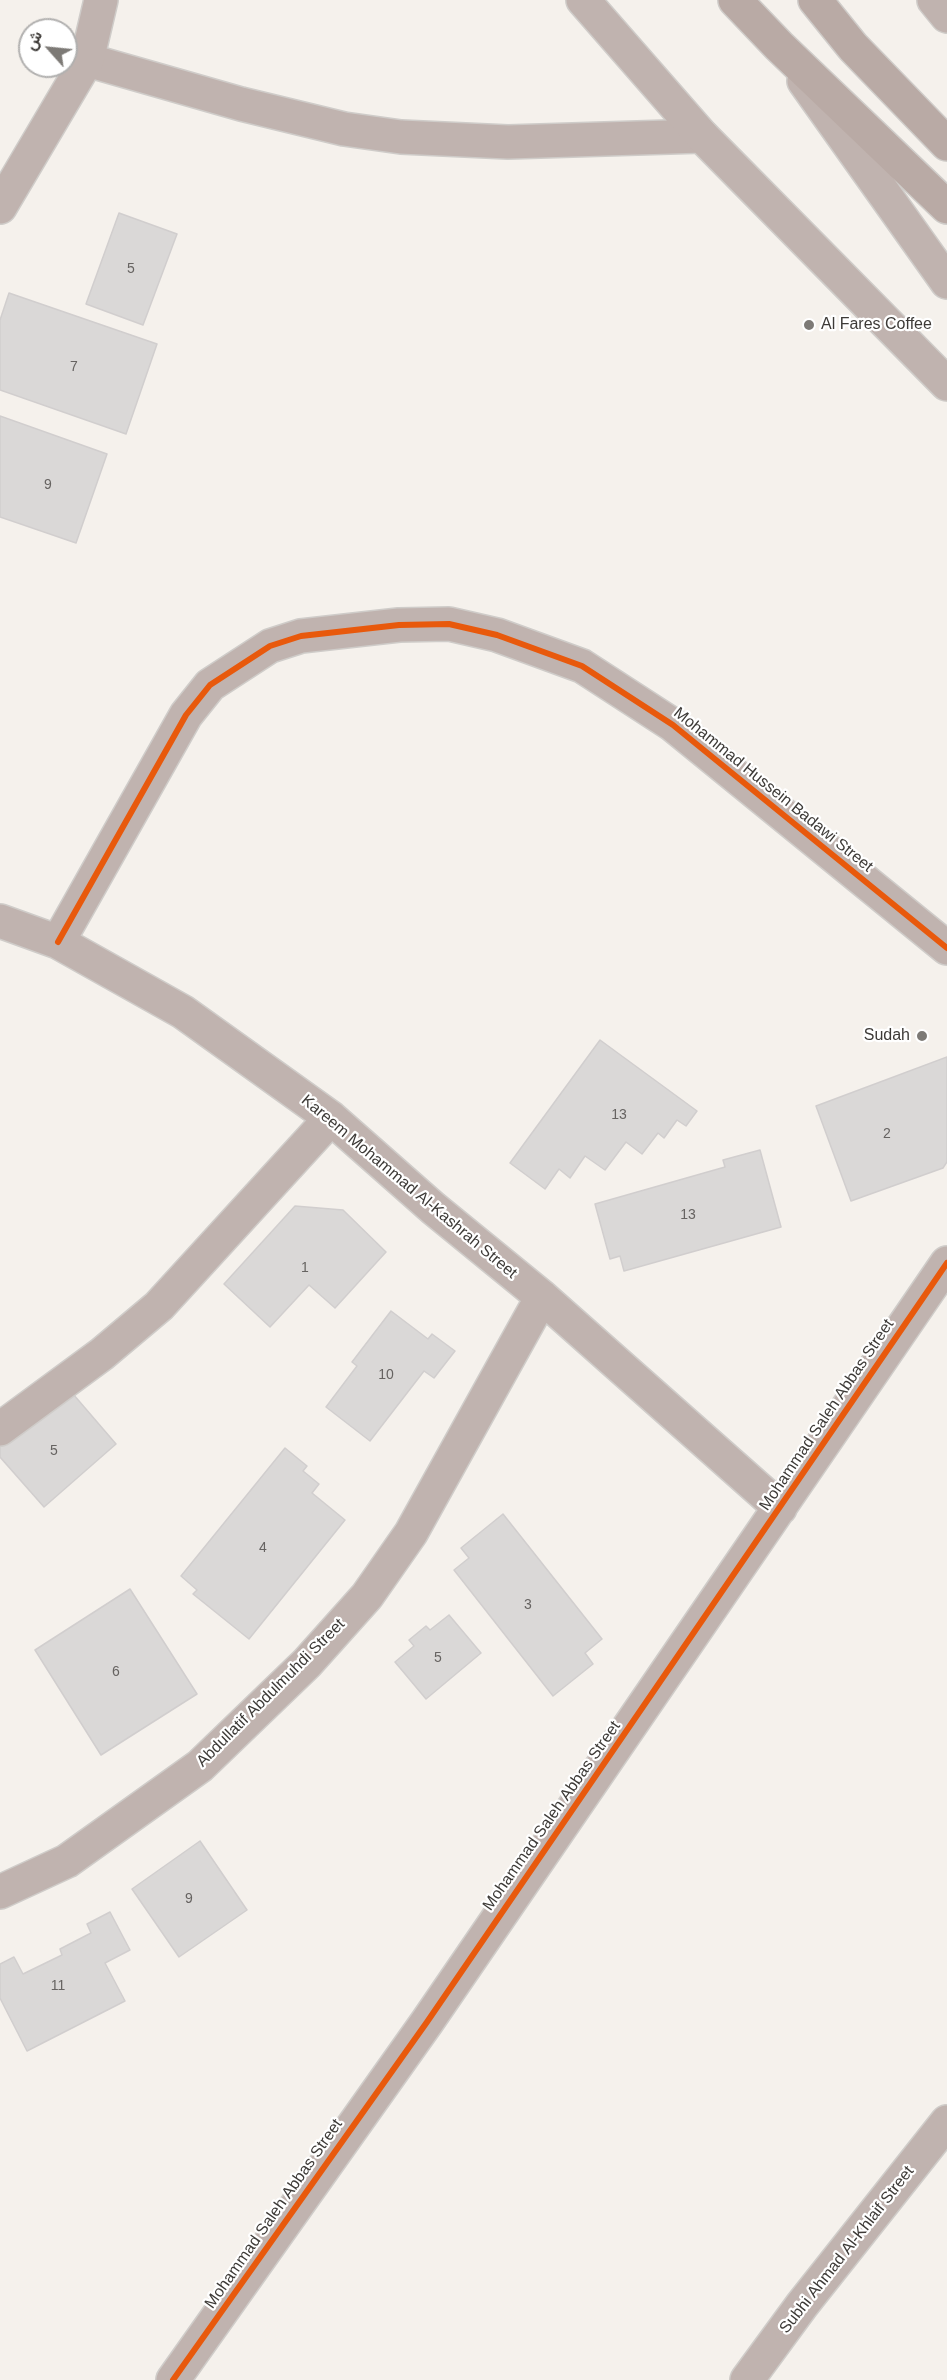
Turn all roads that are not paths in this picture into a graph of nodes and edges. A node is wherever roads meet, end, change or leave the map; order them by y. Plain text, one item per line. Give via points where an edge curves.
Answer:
1 (101, 0) edge
2 (583, 0) edge
3 (735, 0) edge
4 (815, 0) edge
5 (934, 0) edge
6 (947, 16) edge
7 (779, 46) junction
8 (87, 60) junction
9 (702, 136) junction
10 (947, 144) edge
11 (0, 207) edge
12 (947, 207) edge
13 (947, 282) edge
14 (947, 384) edge
15 (0, 921) edge
16 (57, 942) junction
17 (947, 948) edge
18 (331, 1118) junction
19 (947, 1263) edge
20 (542, 1297) junction
21 (0, 1429) edge
22 (780, 1508) junction
23 (0, 1892) edge
24 (947, 2122) edge
25 (173, 2380) edge
26 (747, 2380) edge

1 - 8 street
2 - 9 street
3 - 7 main road
4 - 10 main road via 853,47
5 - 6 street
7 - 12 main road
7 - 13 street
8 - 9 street via 240,104 344,129 401,137 508,142
8 - 11 street
9 - 14 street
15 - 16 street, Kareem Mohammad Al-Kashrah Street
16 - 17 street, Mohammad Hussein Badawi Street via 186,715 210,686 270,646 301,636 399,625 449,624 497,635 582,666 663,719
16 - 18 street, Kareem Mohammad Al-Kashrah Street via 183,1012
18 - 20 street, Kareem Mohammad Al-Kashrah Street
18 - 21 street via 159,1306 102,1354
19 - 22 street, Mohammad Saleh Abbas Street
20 - 22 street, Kareem Mohammad Al-Kashrah Street
20 - 23 street, Abdullatif Abdulmuhdi Street via 411,1533 367,1596 307,1663 200,1766 67,1861
22 - 25 street, Mohammad Saleh Abbas Street via 427,2022
24 - 26 street, Subhi Ahmad Al-Khlaif Street

